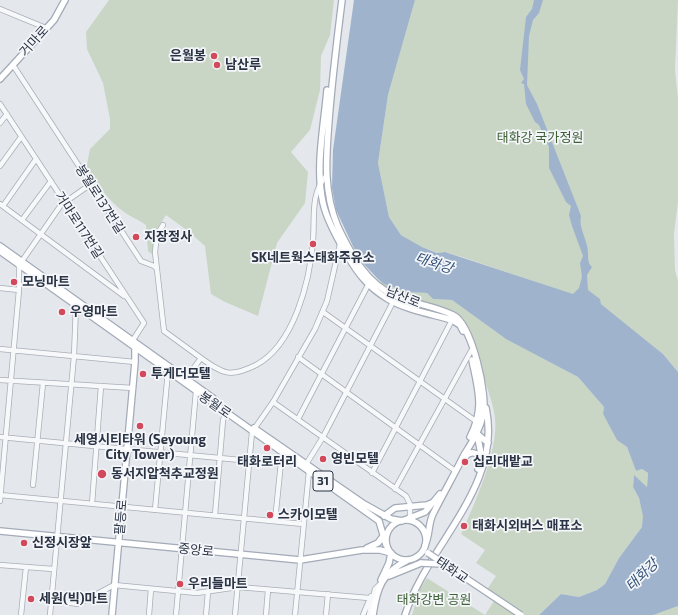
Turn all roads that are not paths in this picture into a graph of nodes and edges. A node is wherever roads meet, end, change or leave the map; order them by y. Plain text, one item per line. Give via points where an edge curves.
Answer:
1 (65, 0) edge
2 (341, 0) edge
3 (0, 9) edge
4 (46, 28) junction
5 (13, 65) junction
6 (0, 79) edge
7 (0, 104) edge
8 (6, 114) junction
9 (0, 123) edge
10 (22, 137) junction
11 (36, 159) junction
12 (0, 166) edge
13 (326, 176) junction
14 (51, 181) junction
15 (321, 182) junction
16 (91, 184) junction
17 (64, 202) junction
18 (1, 205) edge
19 (325, 209) junction
20 (314, 211) junction
21 (22, 220) junction
22 (163, 225) dead end
23 (41, 234) junction
24 (340, 244) junction
25 (0, 246) edge
26 (0, 251) edge
27 (346, 253) junction
28 (337, 257) junction
29 (20, 263) junction
30 (157, 269) junction
31 (31, 271) junction
32 (368, 285) junction
33 (0, 288) edge
34 (19, 290) junction
35 (127, 298) junction
36 (393, 302) junction
37 (76, 306) junction
38 (323, 312) junction
39 (452, 320) junction
40 (346, 329) junction
41 (133, 344) junction
42 (371, 346) junction
43 (0, 349) edge
44 (14, 350) junction
45 (470, 351) junction
46 (74, 356) junction
47 (201, 358) junction
48 (297, 359) junction
49 (135, 362) junction
50 (168, 371) junction
51 (322, 374) junction
52 (0, 380) edge
53 (10, 381) junction
54 (185, 381) junction
55 (420, 382) junction
56 (42, 383) junction
57 (71, 385) junction
58 (101, 386) junction
59 (133, 388) junction
60 (196, 391) junction
61 (346, 392) junction
62 (445, 400) junction
63 (273, 402) junction
64 (485, 403) junction
65 (226, 413) junction
66 (298, 419) junction
67 (477, 424) junction
68 (396, 428) junction
69 (254, 430) junction
70 (474, 433) junction
71 (0, 437) edge
72 (323, 437) junction
73 (6, 438) junction
74 (37, 441) junction
75 (66, 444) junction
76 (488, 444) junction
77 (420, 445) junction
78 (97, 446) junction
79 (127, 449) junction
80 (160, 451) junction
81 (284, 451) junction
82 (190, 454) junction
83 (220, 457) junction
84 (480, 460) junction
85 (251, 461) junction
86 (461, 462) junction
87 (306, 468) junction
88 (454, 470) junction
89 (372, 473) junction
90 (33, 485) dead end
91 (473, 488) junction
92 (395, 489) junction
93 (0, 495) edge
94 (0, 501) edge
95 (61, 501) junction
96 (434, 502) junction
97 (92, 504) junction
98 (410, 506) junction
99 (122, 507) junction
100 (155, 510) junction
101 (185, 512) junction
102 (215, 515) junction
103 (384, 516) junction
104 (245, 518) junction
105 (410, 519) junction
106 (274, 521) junction
107 (402, 521) junction
108 (303, 524) junction
109 (389, 530) junction
110 (0, 531) edge
111 (57, 536) junction
112 (383, 536) junction
113 (118, 542) junction
114 (386, 545) junction
115 (181, 548) junction
116 (425, 549) junction
117 (362, 550) junction
118 (391, 553) junction
119 (241, 554) junction
120 (410, 559) junction
121 (300, 560) junction
122 (442, 564) junction
123 (0, 565) edge
124 (26, 567) junction
125 (53, 569) junction
126 (380, 584) junction
127 (114, 585) junction
128 (238, 587) junction
129 (151, 589) junction
130 (268, 590) junction
131 (177, 591) junction
132 (208, 592) junction
133 (297, 592) junction
134 (328, 594) junction
135 (371, 596) junction
136 (51, 600) junction
137 (408, 606) junction
138 (371, 614) edge
139 (21, 615) edge
140 (50, 615) edge
141 (112, 615) edge
142 (149, 615) edge
143 (176, 615) edge
144 (206, 615) edge
145 (235, 615) edge
146 (266, 615) edge
147 (295, 615) edge
148 (326, 615) edge
149 (363, 615) edge
150 (402, 615) edge
151 (405, 615) edge
152 (521, 615) edge

1 - 4 main road, 거마로 via 54,20
2 - 13 main road, 남산로 via 332,80
2 - 15 main road, 남산로 via 327,88
3 - 4 street
4 - 5 main road, 거마로
5 - 6 main road, 거마로
5 - 16 street, 봉월로137번길
7 - 8 street, 거마로117번길
8 - 9 street
8 - 10 street, 거마로117번길
10 - 11 street, 거마로117번길
10 - 12 street
11 - 14 street, 거마로117번길
11 - 18 street
13 - 15 street
13 - 64 main road, 남산로 via 329,200 337,225 356,260 372,281 386,292 454,315 462,322 471,339
14 - 17 street, 거마로117번길
14 - 21 street
15 - 19 main road, 남산로
15 - 20 street via 315,197
16 - 17 street
16 - 30 street, 봉월로137번길 via 141,261
17 - 23 street
17 - 35 street, 거마로117번길
18 - 21 street
19 - 20 street via 319,208
19 - 24 main road, 남산로
20 - 47 street via 313,240 305,286 291,325 281,343 267,358 236,373 221,372
21 - 23 street
22 - 30 street via 156,235
23 - 29 street
23 - 35 street
24 - 27 main road, 남산로
24 - 28 street
25 - 29 main road
26 - 29 main road, 봉월로
27 - 28 main road via 341,253
27 - 32 main road, 남산로
28 - 38 street
29 - 31 main road, 봉월로
29 - 34 street
30 - 47 street via 164,331
31 - 37 main road, 봉월로
31 - 41 main road
32 - 36 main road, 남산로
32 - 40 street
33 - 34 street
34 - 44 street
35 - 41 street, 거마로117번길 via 144,323
36 - 39 main road, 남산로
36 - 42 street
37 - 41 main road, 봉월로
37 - 46 street
38 - 40 street
38 - 48 street
39 - 45 main road via 460,325
39 - 55 street
40 - 42 street
40 - 51 street
41 - 49 main road, 팔등로
41 - 50 main road, 봉월로
41 - 54 main road
42 - 55 street
42 - 61 street
43 - 44 street
44 - 46 street
44 - 53 street
45 - 62 street
45 - 67 main road via 480,407
46 - 49 street
46 - 57 street
47 - 54 street
48 - 51 street
48 - 63 street
49 - 59 main road, 팔등로
50 - 54 main road, 봉월로
50 - 80 street
51 - 61 street
51 - 66 street
52 - 53 street
53 - 56 street
53 - 73 street
54 - 60 main road, 봉월로
54 - 69 main road
55 - 62 street
55 - 68 street
56 - 57 street
56 - 74 street
57 - 58 street
57 - 75 street
58 - 59 street
58 - 78 street
59 - 79 main road, 팔등로
60 - 65 main road, 봉월로
60 - 82 street
61 - 68 street
61 - 72 street
62 - 67 street
62 - 77 street
63 - 66 street
63 - 69 street
64 - 70 main road, 남산로 via 484,415
64 - 76 main road via 489,419
65 - 69 main road, 봉월로
65 - 83 street via 223,420
66 - 72 street
67 - 70 main road
68 - 77 street
68 - 89 street
69 - 81 main road
69 - 85 street
70 - 76 main road
70 - 84 main road via 481,450
70 - 86 main road, 남산로
70 - 88 main road, 남산로
71 - 73 street
72 - 87 street
72 - 89 street
73 - 74 street
73 - 93 street
74 - 75 street
74 - 90 street
75 - 78 street
75 - 95 street
76 - 91 main road via 484,462
77 - 88 street
77 - 92 street
78 - 79 street
78 - 97 street
79 - 80 street
79 - 99 main road, 팔등로
80 - 82 street
80 - 100 street
81 - 87 main road
81 - 106 street
82 - 83 street
82 - 101 street
83 - 85 street
83 - 102 street
84 - 86 main road via 478,455 470,453
84 - 91 main road
85 - 104 street
86 - 116 main road, 남산로 via 430,521
87 - 103 main road
87 - 108 street
87 - 112 main road, 31 via 379,521
88 - 96 main road, 남산로
89 - 92 street
91 - 137 main road
92 - 98 street via 406,496
93 - 94 street
93 - 95 street
95 - 97 street
95 - 111 street
96 - 98 main road
96 - 105 main road, 남산로 via 425,512
97 - 99 street
98 - 103 main road via 395,508
98 - 105 street
99 - 100 street
99 - 113 main road, 팔등로
100 - 101 street
101 - 102 street
101 - 115 street
102 - 104 street
103 - 107 main road
104 - 106 street
104 - 119 street
105 - 107 main road
105 - 116 main road via 423,530
106 - 108 street
107 - 109 main road
108 - 121 street
109 - 112 main road
109 - 114 main road
110 - 111 main road, 중앙로
111 - 113 main road, 중앙로
111 - 125 street
112 - 114 main road
112 - 117 main road via 372,547
113 - 115 main road, 중앙로
113 - 127 main road, 팔등로
114 - 118 main road
115 - 119 main road, 중앙로
115 - 131 street
116 - 120 main road
116 - 122 main road, 태화교, bridge
117 - 118 main road, 중앙로
117 - 121 main road, 중앙로
118 - 120 main road via 400,559
118 - 126 main road
119 - 121 main road, 중앙로
119 - 128 street
120 - 126 main road via 395,567
121 - 133 street
122 - 126 main road, bridge via 421,563 395,572
122 - 152 main road, 태화교, bridge
123 - 124 street
124 - 125 street
124 - 139 street
125 - 136 street
126 - 135 street
126 - 138 main road
127 - 129 street
127 - 136 street via 78,604
127 - 141 main road, 팔등로
128 - 130 street
128 - 132 street
128 - 145 street
129 - 131 street
129 - 142 street
130 - 133 street
130 - 146 street
131 - 132 street
131 - 143 street
132 - 144 street
133 - 134 street
133 - 147 street
134 - 135 street
134 - 148 street
135 - 138 street
135 - 149 street
136 - 140 street
137 - 150 main road
137 - 151 main road

